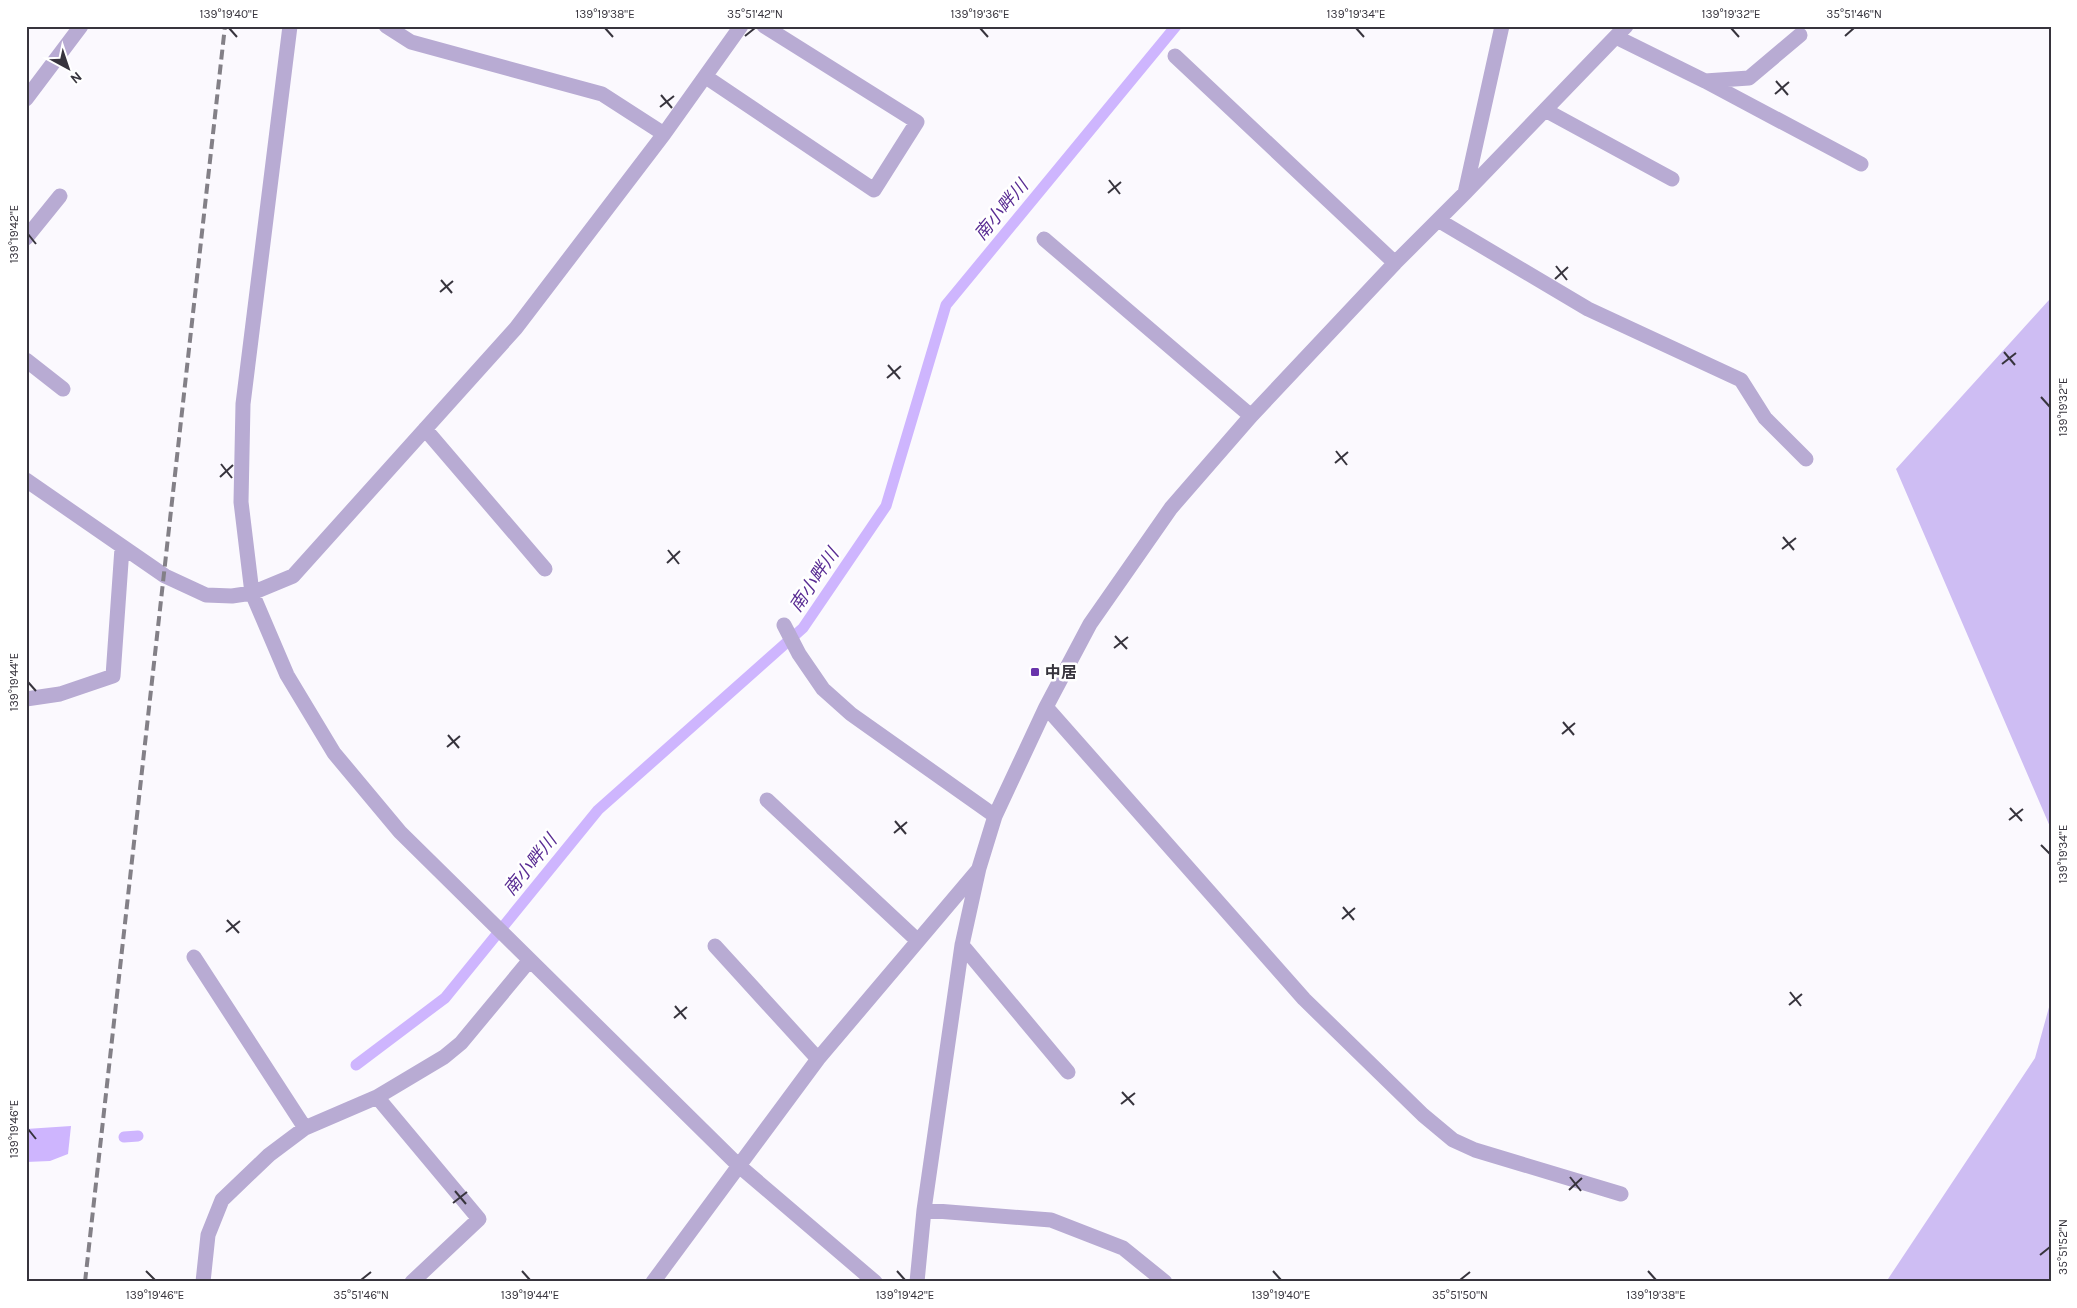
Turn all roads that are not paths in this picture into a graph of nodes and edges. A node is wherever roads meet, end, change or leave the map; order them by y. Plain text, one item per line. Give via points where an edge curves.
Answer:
1 (80, 26) edge
2 (290, 26) edge
3 (386, 26) edge
4 (741, 26) edge
5 (764, 26) edge
6 (1502, 26) edge
7 (1622, 29) edge
8 (1800, 35) dead end
9 (1175, 56) dead end
10 (706, 76) junction
11 (1705, 81) junction
12 (26, 99) edge
13 (1545, 110) junction
14 (664, 134) junction
15 (1861, 164) dead end
16 (1672, 178) dead end
17 (1465, 194) junction
18 (60, 196) dead end
19 (1438, 220) junction
20 (26, 238) edge
21 (1044, 240) dead end
22 (1395, 263) junction
23 (26, 360) edge
24 (63, 389) dead end
25 (1251, 416) junction
26 (425, 429) junction
27 (1806, 459) dead end
28 (26, 480) edge
29 (122, 548) junction
30 (545, 569) dead end
31 (252, 593) junction
32 (784, 625) dead end
33 (26, 699) edge
34 (1046, 707) junction
35 (767, 800) dead end
36 (995, 816) junction
37 (979, 868) junction
38 (918, 941) junction
39 (962, 945) junction
40 (715, 946) dead end
41 (194, 957) dead end
42 (528, 961) junction
43 (818, 1059) junction
44 (1068, 1072) dead end
45 (377, 1097) junction
46 (305, 1128) junction
47 (738, 1165) junction
48 (1621, 1194) dead end
49 (924, 1210) junction
50 (203, 1282) edge
51 (412, 1282) edge
52 (653, 1282) edge
53 (875, 1282) edge
54 (917, 1282) edge
55 (1165, 1282) edge

1 - 12 street
2 - 31 street via 243,404 241,502
3 - 14 street via 411,42 602,94
4 - 10 street
5 - 10 street via 917,122 874,190
6 - 17 street
7 - 11 street
7 - 13 street
8 - 11 street via 1749,78
9 - 22 street
10 - 14 street
11 - 15 street
13 - 16 street
13 - 17 street
14 - 26 street via 516,328
17 - 19 street
18 - 20 street
19 - 22 street
19 - 27 street via 1588,309 1741,380 1765,418
21 - 25 street
22 - 25 street
23 - 24 street
25 - 34 street via 1166,515 1090,624
26 - 30 street
26 - 31 street via 293,576
28 - 29 street
29 - 31 street via 165,576 206,595
29 - 33 street via 113,676 60,694
31 - 42 street via 287,675 334,754 400,832
32 - 36 street via 823,689 851,714
34 - 36 street
34 - 48 street via 1304,999 1423,1115 1453,1140 1475,1150
35 - 38 street
36 - 37 street
37 - 38 street
37 - 39 street
38 - 43 street
39 - 44 street
39 - 49 street
40 - 43 street
41 - 46 street
42 - 45 street via 461,1043 444,1057
42 - 47 street
43 - 47 street
45 - 46 street
45 - 51 street via 479,1219
46 - 50 street via 269,1155 222,1200 208,1235
47 - 52 street
47 - 53 street
49 - 54 street
49 - 55 street via 1051,1220 1123,1248

